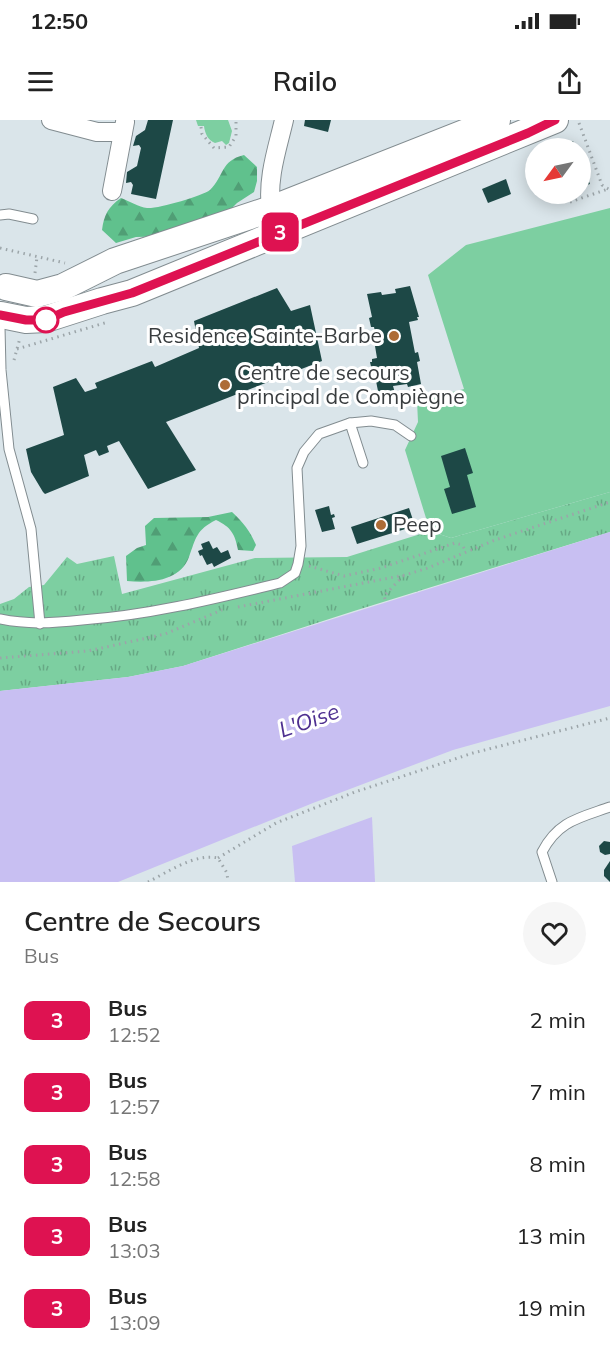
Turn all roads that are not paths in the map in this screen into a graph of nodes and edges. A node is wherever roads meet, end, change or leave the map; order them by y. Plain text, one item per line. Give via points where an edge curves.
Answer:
1 (51, 120) edge
2 (284, 120) edge
3 (496, 120) edge
4 (567, 122) edge
5 (124, 126) edge
6 (112, 191) dead end
7 (271, 209) junction
8 (0, 215) edge
9 (33, 219) dead end
10 (89, 272) junction
11 (3, 281) edge
12 (102, 301) junction
13 (0, 315) edge
14 (0, 327) edge
15 (350, 423) junction
16 (411, 436) dead end
17 (363, 463) dead end
18 (0, 619) edge
19 (40, 624) junction
20 (610, 807) edge
21 (552, 882) edge

1 - 5 street via 97,132
2 - 7 street via 269,188
3 - 7 main road
4 - 12 main road via 528,133
5 - 6 street
7 - 10 main road
8 - 9 lane
10 - 11 main road via 63,287 37,294
10 - 12 main road
11 - 13 main road via 7,298
12 - 13 main road via 46,320
14 - 19 lane via 9,449 31,529
15 - 16 lane via 395,425
15 - 17 lane
15 - 19 lane via 319,434 304,452 297,468 301,546 298,564 295,573 280,583 128,616
18 - 19 lane
20 - 21 lane via 571,820 550,836 542,852

